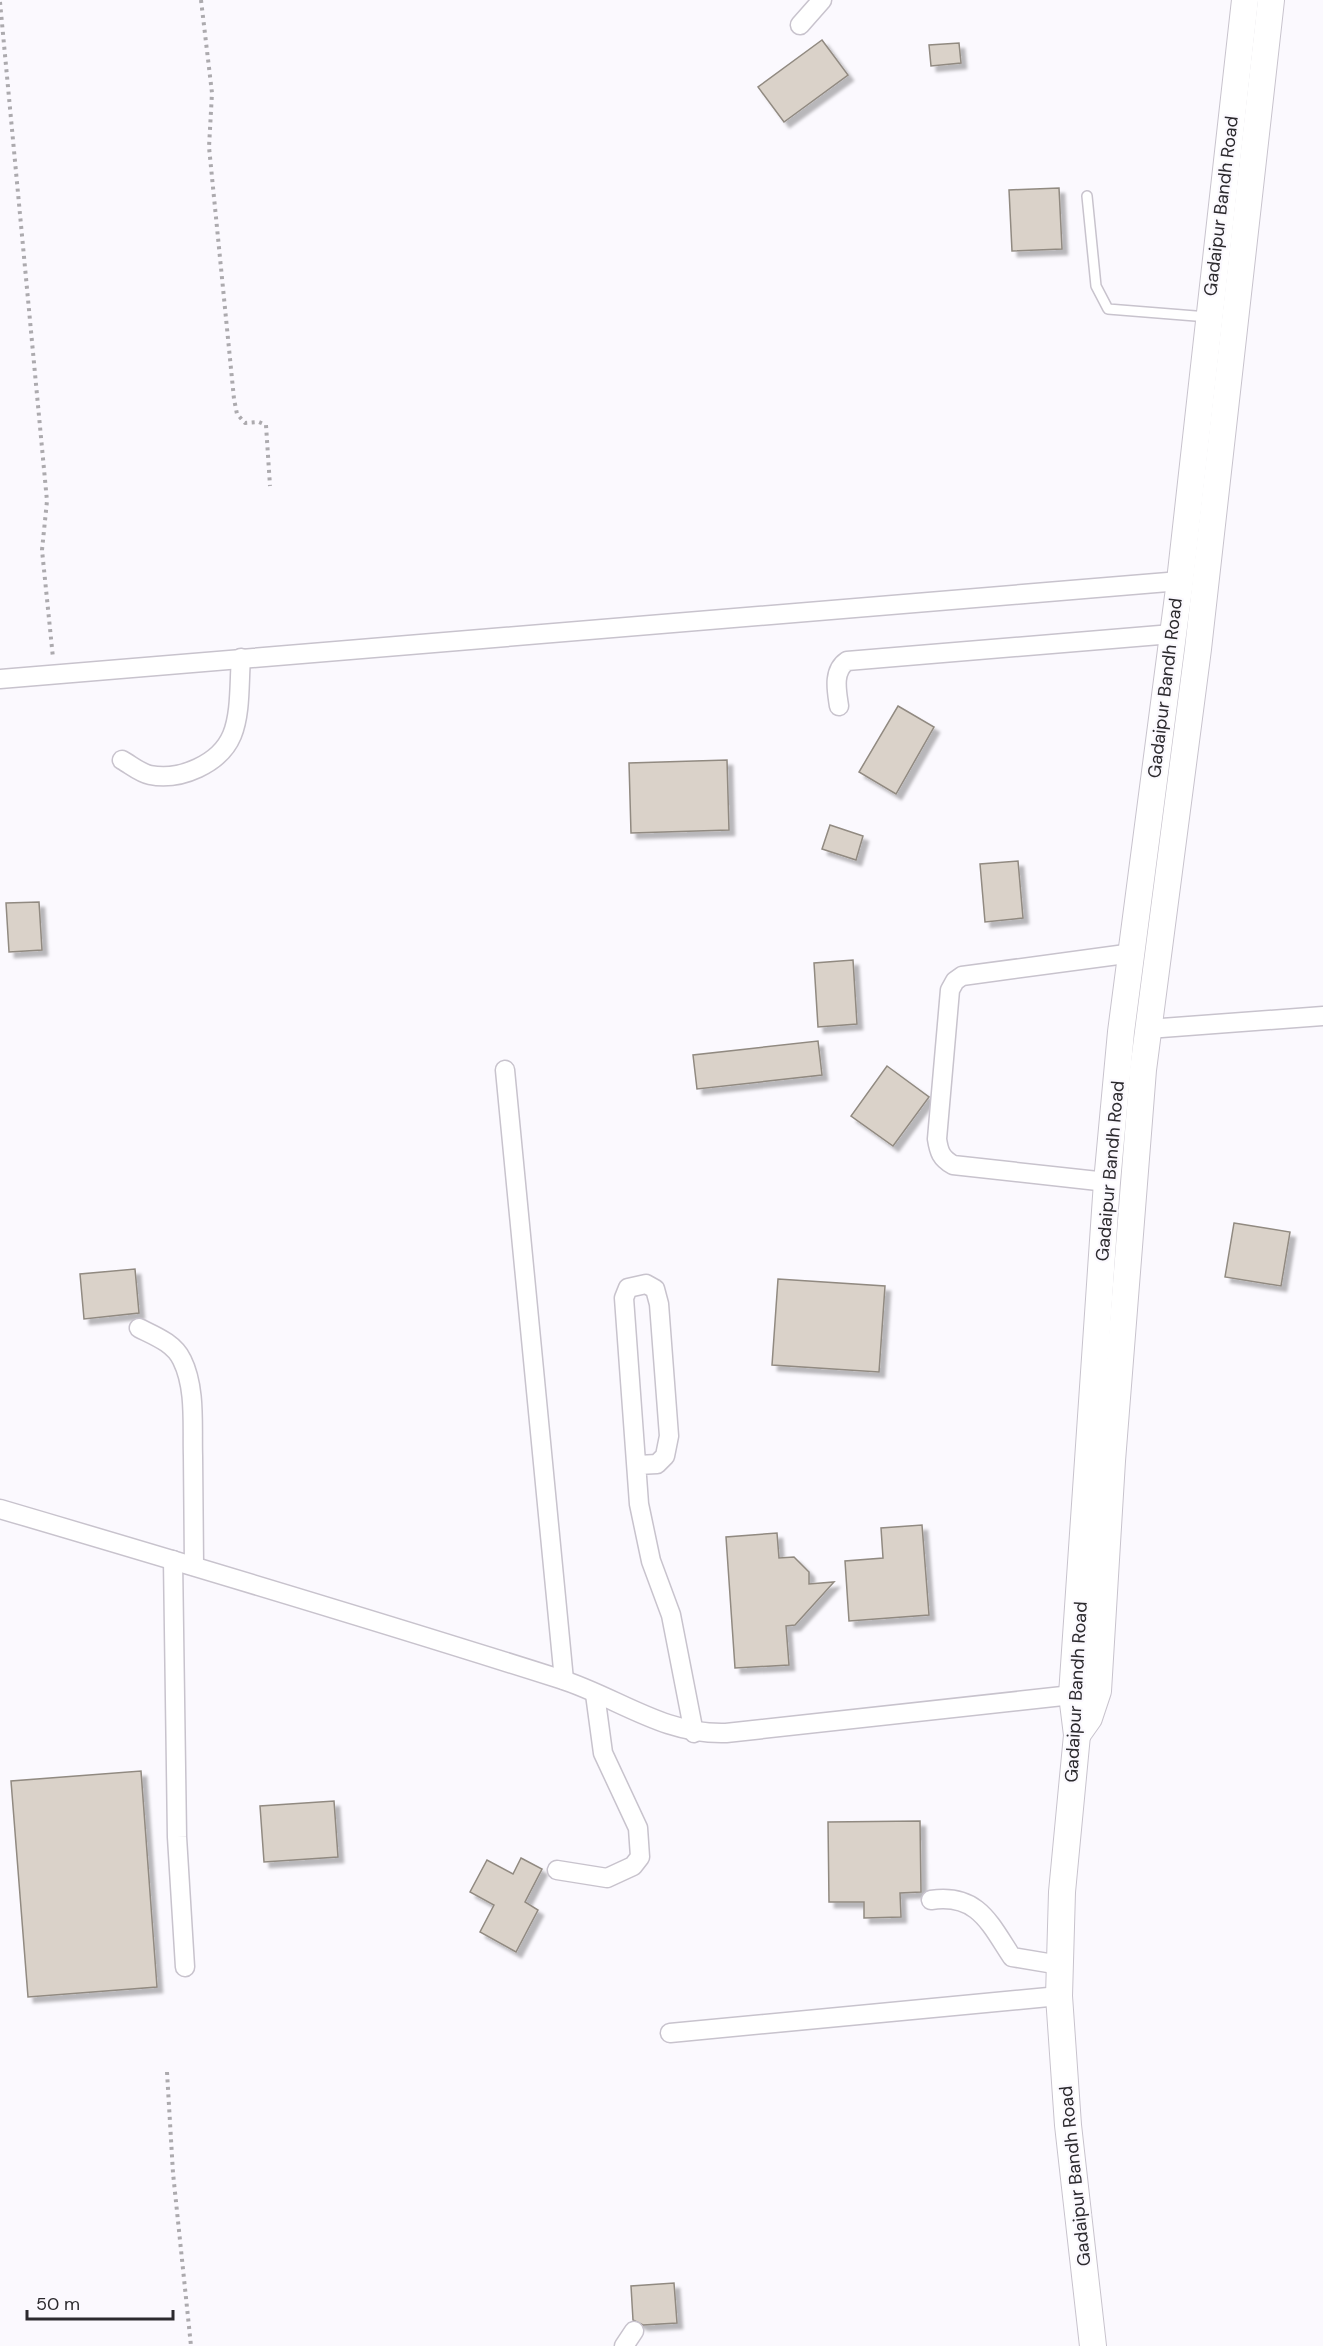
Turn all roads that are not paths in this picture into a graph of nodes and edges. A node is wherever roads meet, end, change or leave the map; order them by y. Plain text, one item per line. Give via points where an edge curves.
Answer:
1 (822, 0) edge
2 (1245, 0) edge
3 (1271, 0) edge
4 (800, 25) dead end
5 (1087, 196) dead end
6 (1209, 317) junction
7 (1180, 581) junction
8 (1172, 634) junction
9 (241, 658) junction
10 (0, 679) edge
11 (839, 706) dead end
12 (122, 760) dead end
13 (1133, 953) junction
14 (1323, 1016) edge
15 (1148, 1029) junction
16 (505, 1070) dead end
17 (1107, 1182) junction
18 (139, 1328) dead end
19 (638, 1465) junction
20 (0, 1509) edge
21 (173, 1560) junction
22 (194, 1566) junction
23 (564, 1680) junction
24 (595, 1694) junction
25 (1072, 1695) junction
26 (694, 1733) junction
27 (1077, 1734) junction
28 (557, 1870) dead end
29 (931, 1900) dead end
30 (1060, 1965) junction
31 (185, 1967) dead end
32 (1059, 1996) junction
33 (670, 2033) dead end
34 (1093, 2346) edge

1 - 4 street
2 - 6 street, Gadaipur Bandh Road
3 - 15 street via 1199,638
5 - 6 lane via 1096,286 1108,309
6 - 7 street, Gadaipur Bandh Road
7 - 8 street, Gadaipur Bandh Road
7 - 9 street
8 - 11 street via 847,661 839,670 836,685
8 - 13 street, Gadaipur Bandh Road
9 - 10 street
9 - 12 street via 235,725 227,745 217,755 203,766 167,776 148,774
13 - 17 street, Gadaipur Bandh Road via 1121,1032
13 - 17 street via 962,976 950,990 937,1139 944,1160 953,1165
14 - 15 street
15 - 27 street via 1132,1194 1098,1691 1089,1718
16 - 23 street
17 - 25 street, Gadaipur Bandh Road
18 - 22 street via 174,1349 184,1365 191,1394
19 - 19 street via 657,1464 669,1446 659,1304 655,1289 646,1284 628,1288 624,1298
19 - 26 street via 643,1527 671,1615
20 - 21 street
21 - 22 street
21 - 31 street via 177,1837
22 - 23 street
23 - 24 street
24 - 26 street
24 - 28 street via 603,1753 638,1828 640,1857 633,1866 607,1878
25 - 26 street via 726,1733
25 - 27 street, Gadaipur Bandh Road
27 - 30 street, Gadaipur Bandh Road via 1062,1892
29 - 30 street via 950,1897 985,1915 1012,1958
30 - 32 street, Gadaipur Bandh Road
32 - 33 street
32 - 34 street, Gadaipur Bandh Road via 1068,2125

